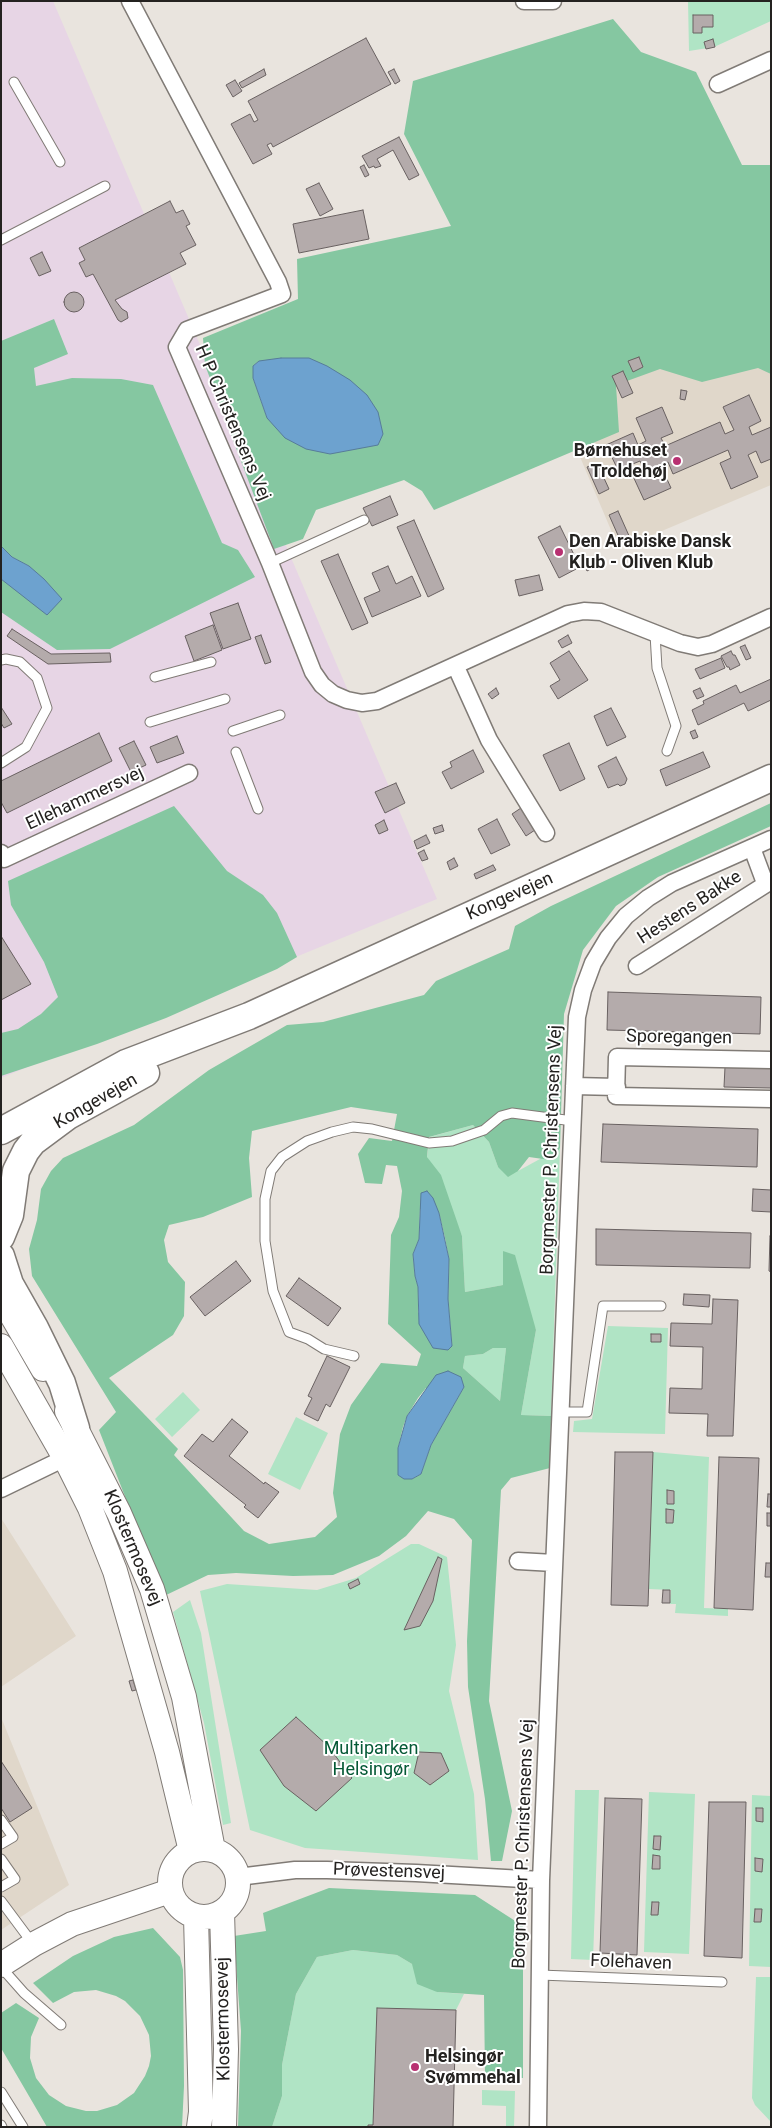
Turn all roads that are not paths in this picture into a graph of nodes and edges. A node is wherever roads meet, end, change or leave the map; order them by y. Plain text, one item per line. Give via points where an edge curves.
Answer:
1 (130, 1) edge
2 (524, 1) edge
3 (553, 1) edge
4 (771, 60) edge
5 (14, 82) dead end
6 (718, 84) dead end
7 (60, 162) dead end
8 (105, 186) dead end
9 (1, 240) edge
10 (364, 520) dead end
11 (270, 563) junction
12 (771, 616) edge
13 (655, 634) junction
14 (1, 660) edge
15 (210, 662) dead end
16 (456, 667) junction
17 (154, 677) dead end
18 (225, 698) dead end
19 (280, 715) dead end
20 (150, 722) dead end
21 (233, 731) dead end
22 (236, 752) dead end
23 (667, 752) dead end
24 (1, 763) edge
25 (189, 773) dead end
26 (771, 778) edge
27 (258, 809) dead end
28 (546, 833) dead end
29 (771, 839) edge
30 (752, 848) junction
31 (1, 853) edge
32 (768, 882) edge
33 (637, 966) dead end
34 (249, 1016) junction
35 (771, 1060) edge
36 (574, 1086) junction
37 (617, 1087) junction
38 (771, 1099) edge
39 (1, 1111) edge
40 (573, 1121) junction
41 (1, 1131) edge
42 (1, 1238) edge
43 (1, 1256) edge
44 (1, 1297) edge
45 (661, 1306) dead end
46 (1, 1346) edge
47 (354, 1356) dead end
48 (560, 1412) junction
49 (76, 1428) junction
50 (65, 1458) junction
51 (1, 1489) edge
52 (518, 1561) dead end
53 (554, 1564) junction
54 (1, 1820) edge
55 (1, 1844) edge
56 (202, 1850) junction
57 (1, 1859) edge
58 (238, 1877) junction
59 (541, 1880) junction
60 (1, 1887) edge
61 (170, 1891) junction
62 (1, 1901) edge
63 (222, 1912) junction
64 (196, 1917) junction
65 (34, 1944) junction
66 (1, 1966) edge
67 (540, 1975) junction
68 (722, 1982) dead end
69 (61, 2025) dead end
70 (1, 2092) edge
71 (23, 2127) edge
72 (199, 2127) edge
73 (224, 2127) edge
74 (538, 2127) edge

1 - 11 street, H P Christensens Vej via 282,294 187,330 177,347
2 - 3 street
4 - 6 street
5 - 7 lane
8 - 9 lane
10 - 11 lane
11 - 16 street, H P Christensens Vej via 313,672 333,694 355,702 377,701
12 - 13 street, H P Christensens Vej via 712,644 698,647
13 - 16 street, H P Christensens Vej via 601,612 584,611 568,614
13 - 23 lane via 657,668 676,726
14 - 24 lane via 20,662 37,678 47,708 26,747
15 - 17 lane
16 - 28 street via 489,740
18 - 20 lane
19 - 21 lane
22 - 27 lane
25 - 31 street, Ellehammersvej via 4,859
26 - 34 main road, Kongevejen
29 - 30 street, Borgmester P. Christensens Vej
30 - 32 street, Hestens Bakke
30 - 36 street, Borgmester P. Christensens Vej via 672,883 648,898 626,916 608,938 593,963 583,990 577,1018
32 - 33 street, Hestens Bakke
34 - 39 main road via 132,1046
34 - 41 main road, Kongevejen via 126,1064
34 - 42 main road, Kongevejen via 68,1116 43,1134 26,1152 16,1171 10,1215
35 - 37 street, Sporegangen via 617,1057
36 - 37 street
36 - 40 street, Borgmester P. Christensens Vej
37 - 38 street via 616,1096
40 - 47 lane via 512,1113 501,1116 484,1130 452,1141 429,1143 353,1127 307,1141 282,1157 271,1171 265,1199 265,1241 273,1291 289,1332 324,1349
40 - 48 street, Borgmester P. Christensens Vej
43 - 49 main road via 10,1284 62,1383
44 - 49 main road, Klostermosevej
45 - 48 lane via 603,1306 587,1412
46 - 50 main road, Klostermosevej
48 - 53 street, Borgmester P. Christensens Vej
49 - 56 main road, Klostermosevej via 119,1513 152,1589 184,1697
50 - 51 street
50 - 56 main road, Klostermosevej via 90,1508 115,1571 167,1752
52 - 53 street
53 - 59 street, Borgmester P. Christensens Vej
54 - 55 lane via 13,1837
56 - 58 main road via 230,1860
56 - 61 main road via 176,1863 169,1881
57 - 60 lane via 15,1879
58 - 59 street, Prøvestensvej via 295,1870 327,1870
58 - 63 main road via 235,1897
59 - 67 street, Borgmester P. Christensens Vej
61 - 64 main road via 180,1908
61 - 65 main road via 72,1924
62 - 65 lane
63 - 64 main road via 210,1917
63 - 73 main road, Klostermosevej via 226,2049
64 - 72 main road, Klostermosevej
65 - 66 main road
66 - 69 lane via 24,1993
67 - 68 lane, Folehaven
67 - 74 street, Borgmester P. Christensens Vej
70 - 71 lane

